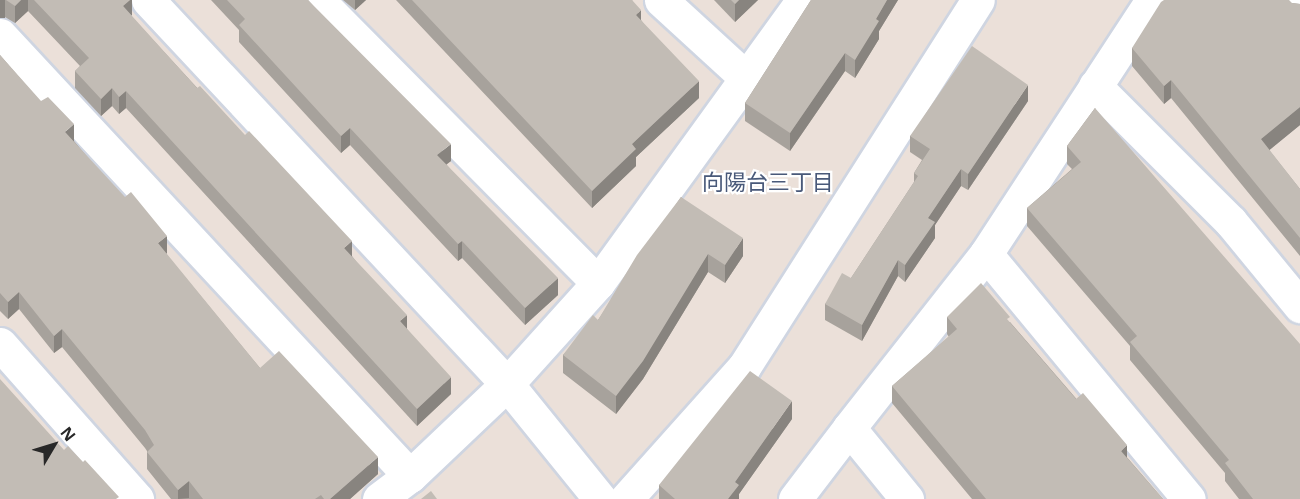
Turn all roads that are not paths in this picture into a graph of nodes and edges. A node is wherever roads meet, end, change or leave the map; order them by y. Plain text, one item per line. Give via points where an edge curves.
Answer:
1 (148, 0) edge
2 (318, 0) edge
3 (661, 0) edge
4 (803, 0) edge
5 (978, 0) edge
6 (1152, 0) edge
7 (1297, 0) edge
8 (1300, 4) edge
9 (0, 35) edge
10 (745, 77) junction
11 (1095, 86) junction
12 (986, 254) junction
13 (598, 283) junction
14 (1300, 306) edge
15 (0, 344) edge
16 (507, 384) junction
17 (849, 428) junction
18 (410, 476) junction
19 (137, 499) edge
20 (379, 499) edge
21 (600, 499) edge
22 (626, 499) edge
23 (795, 499) edge
24 (908, 499) edge
25 (1189, 499) edge

1 - 16 street
2 - 13 street
3 - 10 street
4 - 10 street
5 - 22 street via 744,367
6 - 11 street
7 - 8 street
9 - 18 street
10 - 13 street
11 - 12 street
11 - 14 street via 1231,222
12 - 17 street
12 - 25 street
13 - 16 street
15 - 19 street
16 - 18 street
16 - 21 street
17 - 23 street
17 - 24 street
18 - 20 street

